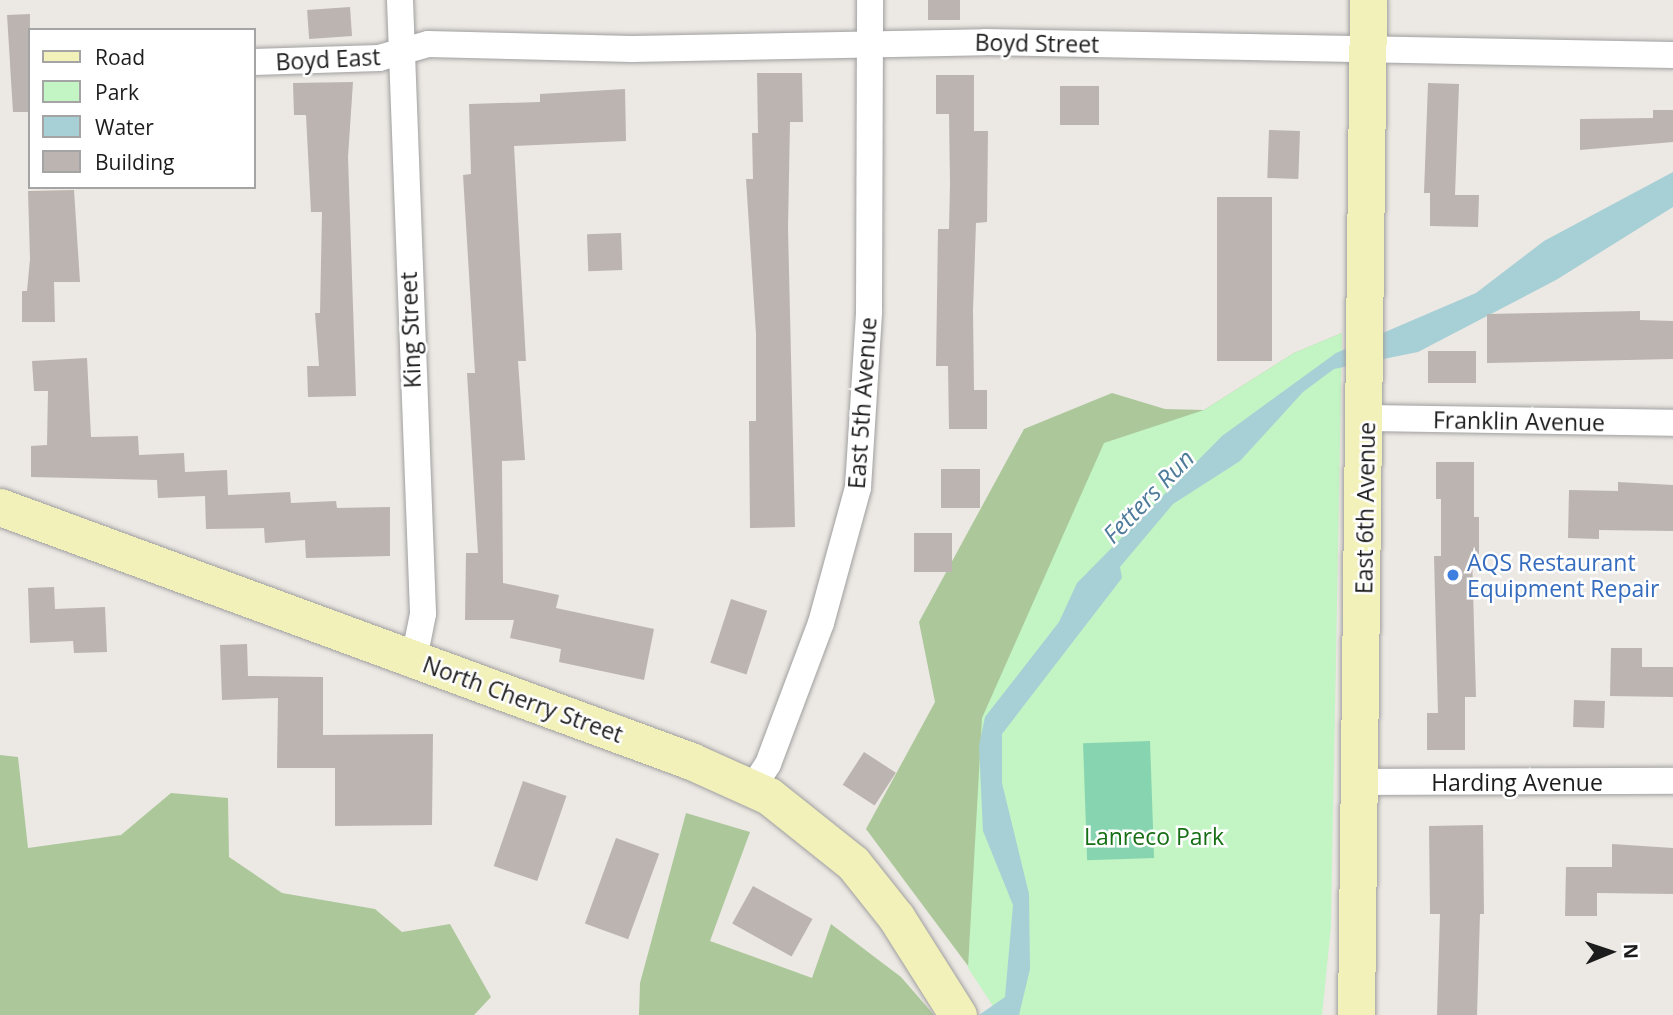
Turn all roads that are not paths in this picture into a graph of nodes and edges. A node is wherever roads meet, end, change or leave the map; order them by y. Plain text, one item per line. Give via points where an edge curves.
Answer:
1 (400, 0) edge
2 (870, 0) edge
3 (1368, 0) edge
4 (870, 44) junction
5 (1368, 50) junction
6 (402, 53) junction
7 (1673, 55) edge
8 (256, 62) edge
9 (1366, 405) junction
10 (1673, 423) edge
11 (0, 508) edge
12 (414, 659) junction
13 (1673, 781) edge
14 (1362, 782) junction
15 (753, 787) junction
16 (948, 1000) edge
17 (1356, 1015) edge

1 - 6 street, King Street
2 - 4 street, East 5th Avenue
3 - 5 main road, East 6th Avenue
4 - 5 street, Boyd Street
4 - 6 street, Boyd Street via 632,49 428,44
4 - 15 street, East 5th Avenue via 869,311 858,488 821,623 768,764
5 - 7 street, Boyd Street
5 - 9 main road, East 6th Avenue
6 - 8 street, Boyd East
6 - 12 street, King Street via 423,614
9 - 10 street, Franklin Avenue
9 - 14 main road, East 6th Avenue
11 - 12 main road, North Cherry Street
12 - 15 main road, North Cherry Street
13 - 14 street, Harding Avenue
14 - 17 main road, East 6th Avenue
15 - 16 main road, North Cherry Street via 792,811 853,863

